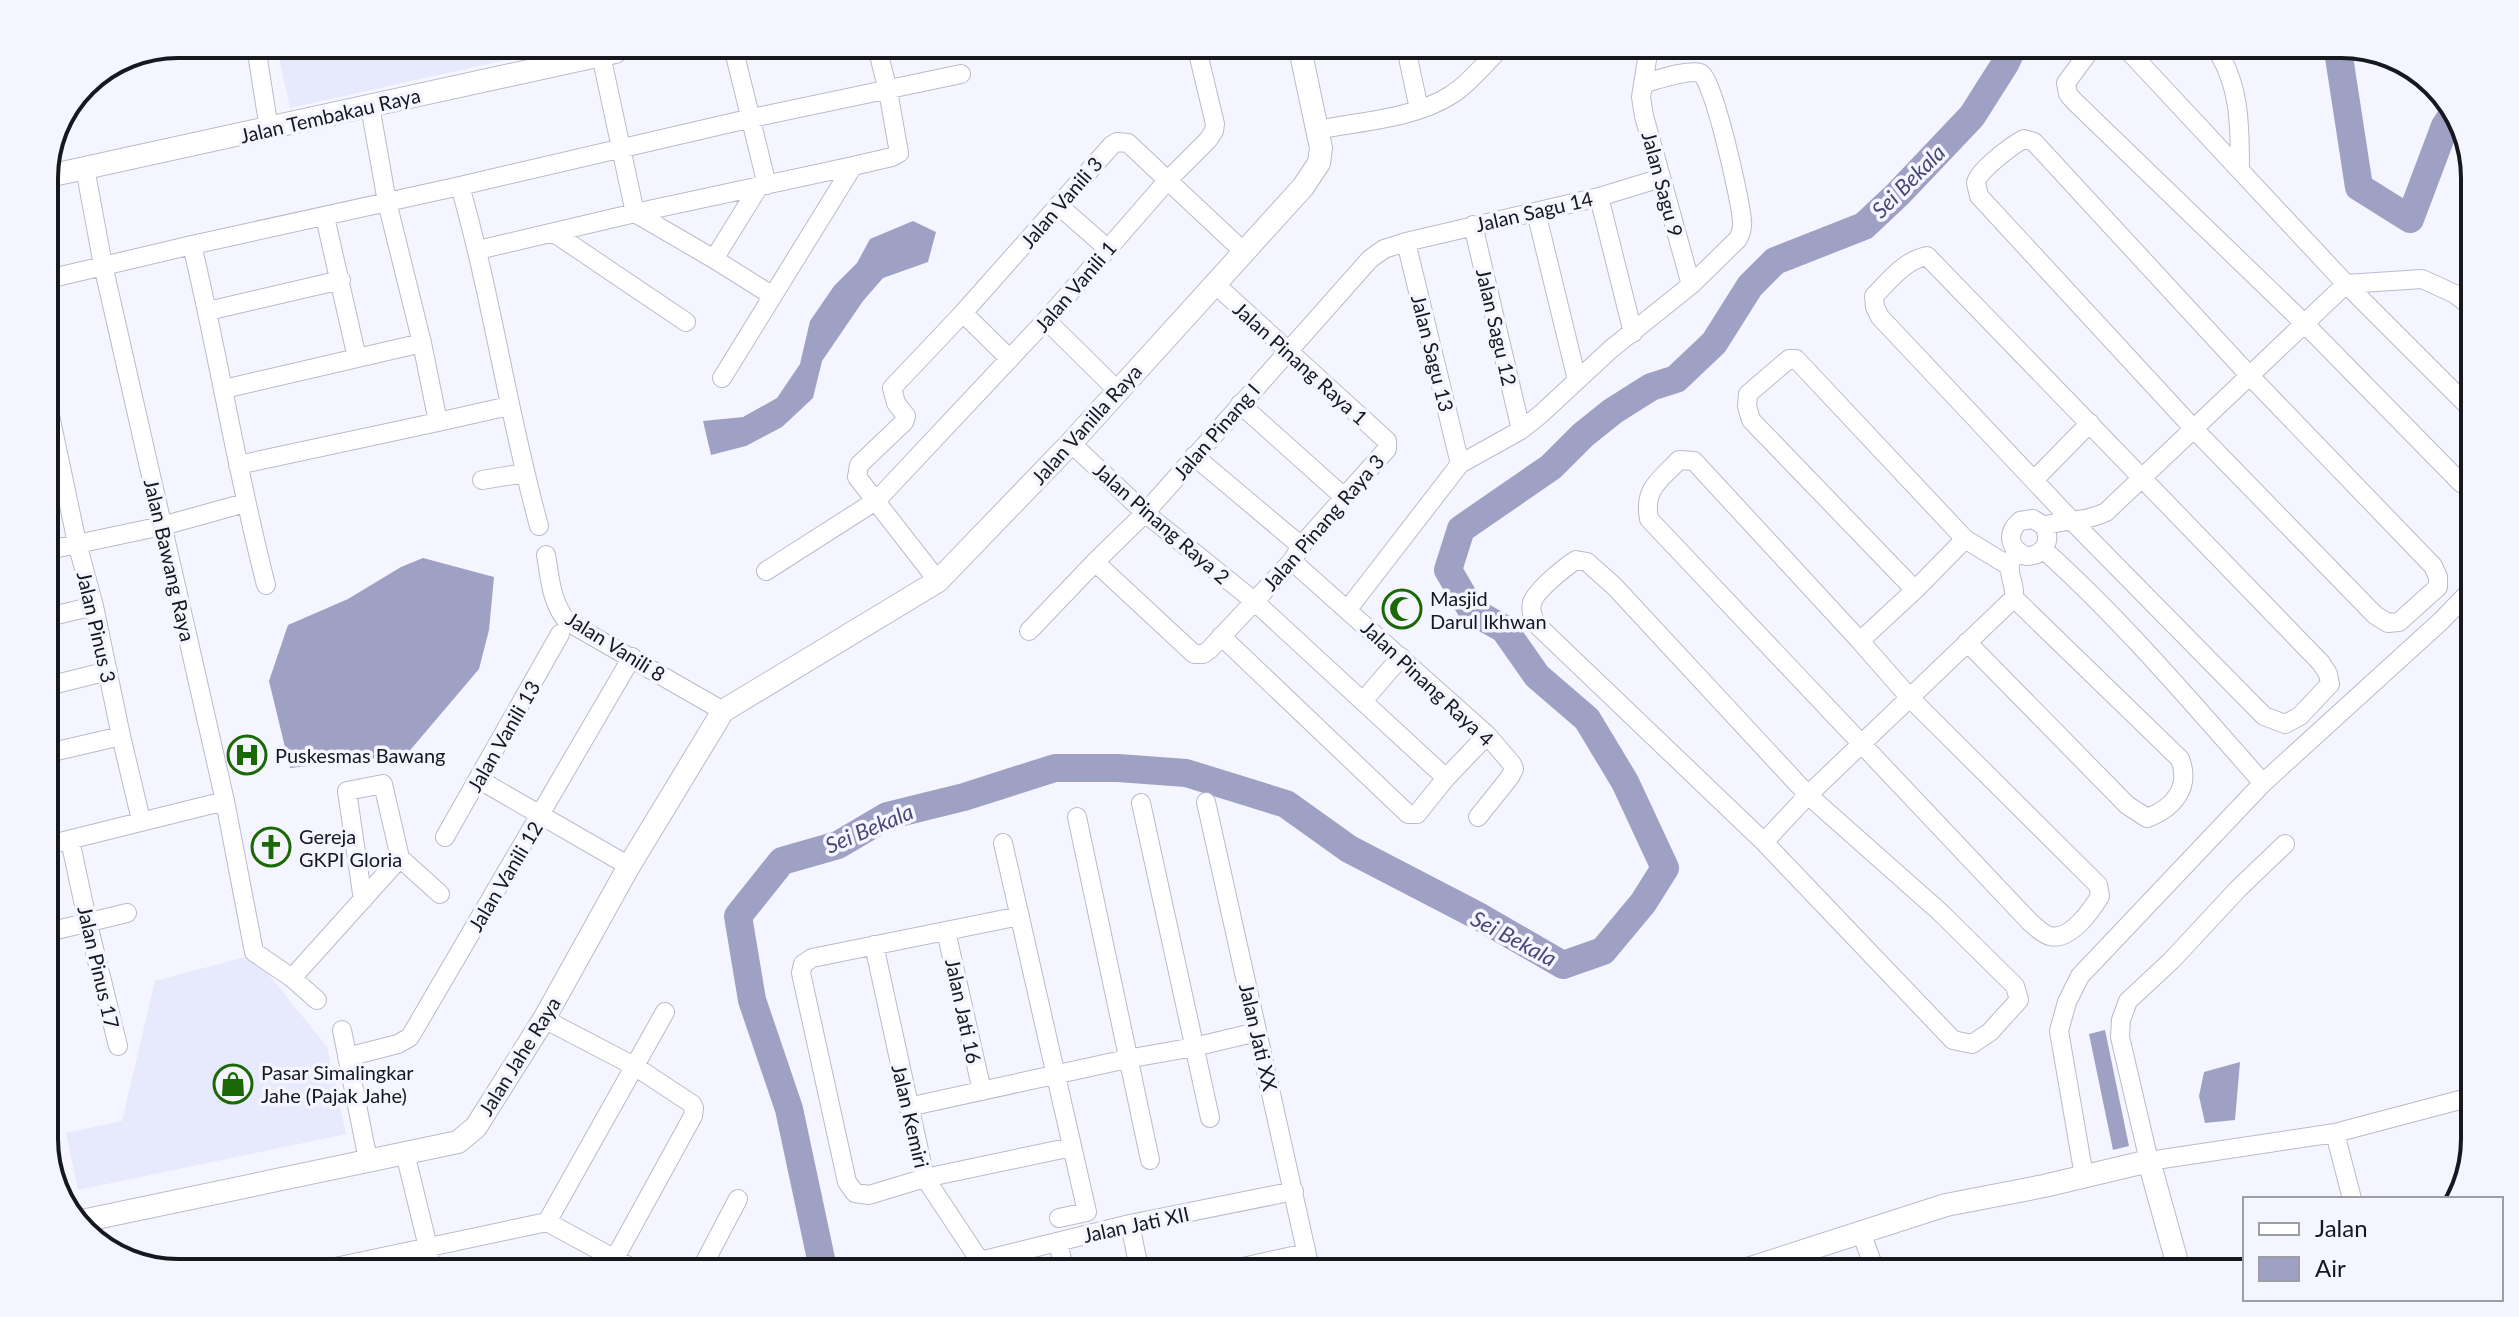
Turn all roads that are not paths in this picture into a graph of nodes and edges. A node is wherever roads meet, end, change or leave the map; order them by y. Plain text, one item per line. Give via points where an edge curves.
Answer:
1 (258, 58) edge
2 (586, 58) edge
3 (609, 58) edge
4 (736, 58) edge
5 (880, 58) edge
6 (1199, 58) edge
7 (1302, 58) edge
8 (1408, 58) edge
9 (1491, 58) edge
10 (1648, 58) edge
11 (2084, 58) edge
12 (2135, 58) edge
13 (2223, 58) edge
14 (961, 74) dead end
15 (1645, 83) junction
16 (888, 91) junction
17 (370, 106) junction
18 (1419, 109) junction
19 (752, 118) junction
20 (269, 129) junction
21 (1318, 130) junction
22 (621, 149) junction
23 (853, 166) junction
24 (85, 168) junction
25 (2240, 168) junction
26 (58, 174) edge
27 (1661, 178) junction
28 (1167, 181) junction
29 (460, 186) junction
30 (762, 186) junction
31 (1599, 197) junction
32 (387, 202) junction
33 (1058, 205) junction
34 (1536, 212) junction
35 (635, 213) junction
36 (325, 217) junction
37 (1473, 225) junction
38 (554, 233) junction
39 (1406, 242) junction
40 (192, 245) junction
41 (1107, 248) junction
42 (478, 250) junction
43 (1243, 251) junction
44 (714, 259) junction
45 (103, 265) junction
46 (58, 276) edge
47 (341, 280) junction
48 (1215, 284) junction
49 (2346, 284) junction
50 (1691, 285) junction
51 (773, 296) junction
52 (2461, 299) edge
53 (208, 311) junction
54 (963, 313) junction
55 (1046, 320) junction
56 (686, 322) dead end
57 (2305, 324) junction
58 (1633, 333) junction
59 (422, 343) junction
60 (1288, 350) junction
61 (357, 358) junction
62 (1010, 359) junction
63 (2249, 375) junction
64 (722, 378) dead end
65 (1577, 380) junction
66 (224, 389) junction
67 (1117, 390) junction
68 (2461, 399) edge
69 (1240, 404) junction
70 (509, 406) junction
71 (438, 422) junction
72 (2090, 423) junction
73 (2193, 428) junction
74 (1521, 430) junction
75 (1387, 441) joint
76 (1071, 443) junction
77 (58, 454) edge
78 (1194, 456) junction
79 (1460, 464) junction
80 (238, 465) junction
81 (525, 473) junction
82 (64, 477) junction
83 (58, 478) edge
84 (2141, 479) junction
85 (482, 480) dead end
86 (2034, 480) junction
87 (2461, 483) edge
88 (1345, 498) junction
89 (877, 500) junction
90 (245, 503) junction
91 (1145, 513) junction
92 (2074, 523) junction
93 (162, 526) junction
94 (539, 526) dead end
95 (2044, 526) junction
96 (1965, 539) junction
97 (77, 543) junction
98 (58, 548) edge
99 (2043, 549) junction
100 (1297, 554) junction
101 (546, 555) dead end
102 (2014, 558) junction
103 (1095, 562) junction
104 (766, 571) dead end
105 (938, 581) junction
106 (266, 585) dead end
107 (1915, 590) junction
108 (2014, 598) junction
109 (2461, 600) edge
110 (1254, 601) junction
111 (94, 606) junction
112 (1348, 609) junction
113 (58, 615) edge
114 (1029, 631) dead end
115 (560, 634) dead end
116 (1221, 636) junction
117 (1860, 641) junction
118 (1967, 642) junction
119 (632, 657) junction
120 (1401, 657) junction
121 (108, 671) junction
122 (58, 684) edge
123 (1910, 698) junction
124 (1363, 701) junction
125 (723, 711) junction
126 (1487, 735) junction
127 (121, 736) junction
128 (1861, 744) junction
129 (58, 751) edge
130 (1446, 778) junction
131 (478, 779) junction
132 (2263, 783) junction
133 (1808, 795) junction
134 (225, 801) junction
135 (1206, 802) dead end
136 (1141, 803) dead end
137 (541, 816) junction
138 (1077, 817) dead end
139 (1478, 817) dead end
140 (141, 820) junction
141 (445, 837) dead end
142 (70, 840) junction
143 (1764, 842) junction
144 (58, 843) edge
145 (1003, 843) dead end
146 (2285, 844) dead end
147 (400, 858) junction
148 (629, 866) junction
149 (440, 894) dead end
150 (363, 900) junction
151 (127, 913) dead end
152 (1020, 916) junction
153 (88, 924) junction
154 (58, 930) edge
155 (946, 931) junction
156 (874, 945) junction
157 (292, 978) junction
158 (317, 1000) dead end
159 (665, 1012) dead end
160 (544, 1019) junction
161 (342, 1030) dead end
162 (1257, 1032) junction
163 (118, 1046) dead end
164 (1194, 1047) junction
165 (347, 1057) junction
166 (1127, 1059) junction
167 (636, 1067) junction
168 (1055, 1074) junction
169 (982, 1091) junction
170 (2461, 1100) edge
171 (908, 1107) junction
172 (1210, 1118) dead end
173 (2335, 1133) junction
174 (1072, 1147) junction
175 (405, 1153) junction
176 (368, 1160) junction
177 (1150, 1160) dead end
178 (2149, 1161) junction
179 (2084, 1176) junction
180 (925, 1178) junction
181 (1294, 1191) junction
182 (2351, 1197) edge
183 (738, 1199) dead end
184 (1059, 1218) dead end
185 (92, 1222) edge
186 (547, 1222) junction
187 (1130, 1224) junction
188 (1861, 1232) junction
189 (1058, 1242) junction
190 (428, 1247) junction
191 (1306, 1253) junction
192 (615, 1258) joint
193 (372, 1259) edge
194 (429, 1259) edge
195 (706, 1259) edge
196 (976, 1259) edge
197 (1006, 1259) edge
198 (1062, 1259) edge
199 (1137, 1259) edge
200 (1279, 1259) edge
201 (1308, 1259) edge
202 (1778, 1259) edge
203 (1871, 1259) edge
204 (2176, 1259) edge

1 - 20 street
2 - 17 street, Jalan Tembakau Raya
3 - 22 street
4 - 19 street
5 - 16 street
6 - 28 street, Jalan Vanili 1 via 1214,131
7 - 21 street, Jalan Vanilla Raya
8 - 18 street
9 - 18 street via 1454,94
10 - 15 street, Jalan Sagu 9
11 - 57 street via 2066,83 2068,94
12 - 25 street
13 - 25 street via 2240,118
14 - 16 street
15 - 27 street, Jalan Sagu 9 via 1644,116
15 - 50 street via 1691,73 1706,76 1736,188 1742,232
16 - 19 street
16 - 23 street via 899,153
17 - 20 street, Jalan Tembakau Raya
17 - 32 street
18 - 21 street
19 - 22 street
19 - 30 street
20 - 24 street, Jalan Tembakau Raya
21 - 43 street, Jalan Vanilla Raya via 1319,163 1285,209
22 - 29 street
22 - 35 street
23 - 30 street
23 - 51 street
24 - 26 street, Jalan Tembakau Raya
24 - 45 street, Jalan Bawang Raya
25 - 49 street
27 - 31 street, Jalan Sagu 14
27 - 50 street, Jalan Sagu 9
28 - 33 street, Jalan Vanili 3 via 1128,143 1117,142
28 - 41 street, Jalan Vanili 1
28 - 43 street, Jalan Vanili 3
29 - 32 street
29 - 42 street
30 - 35 street
30 - 44 street
31 - 34 street, Jalan Sagu 14
31 - 58 street
32 - 36 street
32 - 59 street
33 - 41 street
33 - 54 street, Jalan Vanili 3
34 - 37 street, Jalan Sagu 14
34 - 65 street
35 - 38 street
35 - 44 street
36 - 40 street
36 - 47 street
37 - 39 street, Jalan Sagu 14
37 - 74 street, Jalan Sagu 12
38 - 42 street
38 - 56 street
39 - 60 street, Jalan Sagu 14 via 1370,259
39 - 79 street, Jalan Sagu 13
40 - 45 street
40 - 53 street
41 - 55 street, Jalan Vanili 1
42 - 70 street
43 - 48 street, Jalan Vanilla Raya
44 - 51 street
45 - 46 street
45 - 93 street, Jalan Bawang Raya
47 - 53 street
47 - 61 street
48 - 60 street, Jalan Pinang Raya 1
48 - 67 street, Jalan Vanilla Raya
49 - 52 street via 2422,279
49 - 57 street
49 - 68 street
50 - 58 street
51 - 64 street
53 - 66 street
54 - 62 street
54 - 89 street, Jalan Vanili 3 via 892,388 904,422 857,471
55 - 62 street, Jalan Vanili 1
55 - 67 street
57 - 63 street
57 - 87 street
58 - 65 street
59 - 61 street
59 - 71 street
60 - 69 street, Jalan Pinang I
60 - 75 street, Jalan Pinang Raya 1
61 - 66 street
62 - 89 street, Jalan Vanili 1
63 - 73 street
63 - 73 street via 2433,566 2438,587 2399,622 2388,623 2375,615
63 - 73 street via 2034,142 2014,144 1979,175 1979,196
65 - 74 street
66 - 80 street
67 - 76 street, Jalan Vanilla Raya
69 - 78 street, Jalan Pinang I
69 - 88 street
70 - 71 street
70 - 81 street
71 - 80 street
72 - 84 street
72 - 86 street
72 - 86 street via 1927,256 1906,264 1874,296 1880,317
73 - 84 street
74 - 79 street
75 - 88 street, Jalan Pinang Raya 3 via 1384,454
76 - 91 street, Jalan Pinang Raya 2
76 - 105 street, Jalan Vanilla Raya
77 - 82 street, Jalan Pinus 3
78 - 91 street, Jalan Pinang I
78 - 100 street, Jalan Pinang Raya 4
79 - 112 street
80 - 90 street
81 - 85 street
81 - 94 street
82 - 83 street
82 - 97 street, Jalan Pinus 3
84 - 92 street via 2106,512
84 - 92 street via 2321,663 2330,684 2300,716 2285,724 2264,716
86 - 92 street
88 - 100 street, Jalan Pinang Raya 3
89 - 104 street, Jalan Vanili 1
89 - 105 street
90 - 93 street
90 - 106 street
91 - 103 street, Jalan Pinang I
91 - 110 street, Jalan Pinang Raya 2
92 - 95 street
93 - 97 street
93 - 134 street, Jalan Bawang Raya
95 - 99 street via 2048,537
95 - 102 street via 2033,519 2015,525
96 - 102 street
96 - 107 street
96 - 107 street via 1796,359 1789,359 1748,394 1751,420
97 - 98 street
97 - 111 street, Jalan Pinus 3
99 - 102 street
99 - 132 street via 2119,623
100 - 110 street, Jalan Pinang Raya 3
100 - 112 street, Jalan Pinang Raya 4
101 - 119 street, Jalan Vanili 8 via 564,618
102 - 108 street
103 - 114 street, Jalan Pinang I
103 - 116 street via 1194,654 1203,654
105 - 125 street, Jalan Vanilla Raya
107 - 117 street
108 - 118 street
108 - 118 street via 2180,759 2186,774 2183,789 2159,814 2147,818 2127,805
109 - 132 street
110 - 116 street, Jalan Pinang Raya 3
110 - 124 street, Jalan Pinang Raya 2
111 - 113 street
111 - 121 street, Jalan Pinus 3
112 - 120 street, Jalan Pinang Raya 4
115 - 131 street, Jalan Vanili 13
116 - 130 street via 1408,814 1417,814
117 - 123 street
117 - 128 street via 1694,461 1679,460 1651,490 1646,503 1649,519
118 - 123 street
119 - 125 street, Jalan Vanili 8
119 - 137 street, Jalan Vanili 12
120 - 124 street
120 - 126 street, Jalan Pinang Raya 4
121 - 122 street
121 - 127 street, Jalan Pinus 3
123 - 128 street
123 - 128 street via 2098,885 2100,896 2094,906 2071,930 2056,937 2045,935 2029,921
124 - 130 street, Jalan Pinang Raya 2
125 - 148 street, Jalan Jahe Raya
126 - 130 street
126 - 139 street, Jalan Pinang Raya 4 via 1514,769
127 - 129 street
127 - 140 street, Jalan Pinus 3
128 - 133 street
131 - 137 street
131 - 141 street, Jalan Vanili 13
132 - 179 street via 2080,976 2067,1002 2059,1031
133 - 143 street
133 - 143 street via 2015,986 2019,1000 1990,1032 1972,1044 1953,1040
133 - 143 street via 1587,562 1576,560 1533,599 1535,623
134 - 140 street
134 - 157 street, Jalan Bawang Raya via 254,952
135 - 162 street, Jalan Jati XX
136 - 164 street
137 - 148 street
137 - 165 street, Jalan Vanili 12 via 410,1037
138 - 166 street
140 - 142 street
142 - 144 street
142 - 153 street, Jalan Pinus 17
145 - 152 street
146 - 178 street via 2128,1001 2120,1037
147 - 149 street
147 - 150 street
147 - 150 street via 383,784 347,791
148 - 160 street, Jalan Jahe Raya
150 - 157 street
151 - 153 street
152 - 155 street
152 - 168 street
153 - 154 street
153 - 163 street, Jalan Pinus 17
155 - 156 street
155 - 169 street, Jalan Jati 16
156 - 171 street, Jalan Kemiri
156 - 180 street via 812,958 801,973 847,1182 855,1193 869,1195
157 - 158 street
159 - 167 street
160 - 167 street
160 - 175 street, Jalan Jahe Raya via 476,1127 458,1142
161 - 165 street
162 - 164 street
162 - 181 street, Jalan Jati XX
164 - 166 street
164 - 172 street
165 - 176 street
166 - 168 street
166 - 177 street
167 - 186 street
167 - 192 street via 694,1108
168 - 169 street
168 - 174 street
169 - 171 street
170 - 173 street
171 - 180 street, Jalan Kemiri
173 - 178 street
173 - 182 street
174 - 180 street
174 - 184 street via 1087,1212
175 - 176 street, Jalan Jahe Raya
175 - 190 street
176 - 185 street, Jalan Jahe Raya
178 - 179 street
178 - 204 street
179 - 188 street via 1946,1205
180 - 196 street, Jalan Kemiri
181 - 187 street, Jalan Jati XII
181 - 191 street, Jalan Jati XX
183 - 195 street
186 - 190 street
186 - 192 street
187 - 189 street, Jalan Jati XII
187 - 199 street
188 - 202 street
188 - 203 street
189 - 197 street, Jalan Jati XII
189 - 198 street
190 - 193 street
190 - 194 street
191 - 200 street
191 - 201 street, Jalan Jati XX

